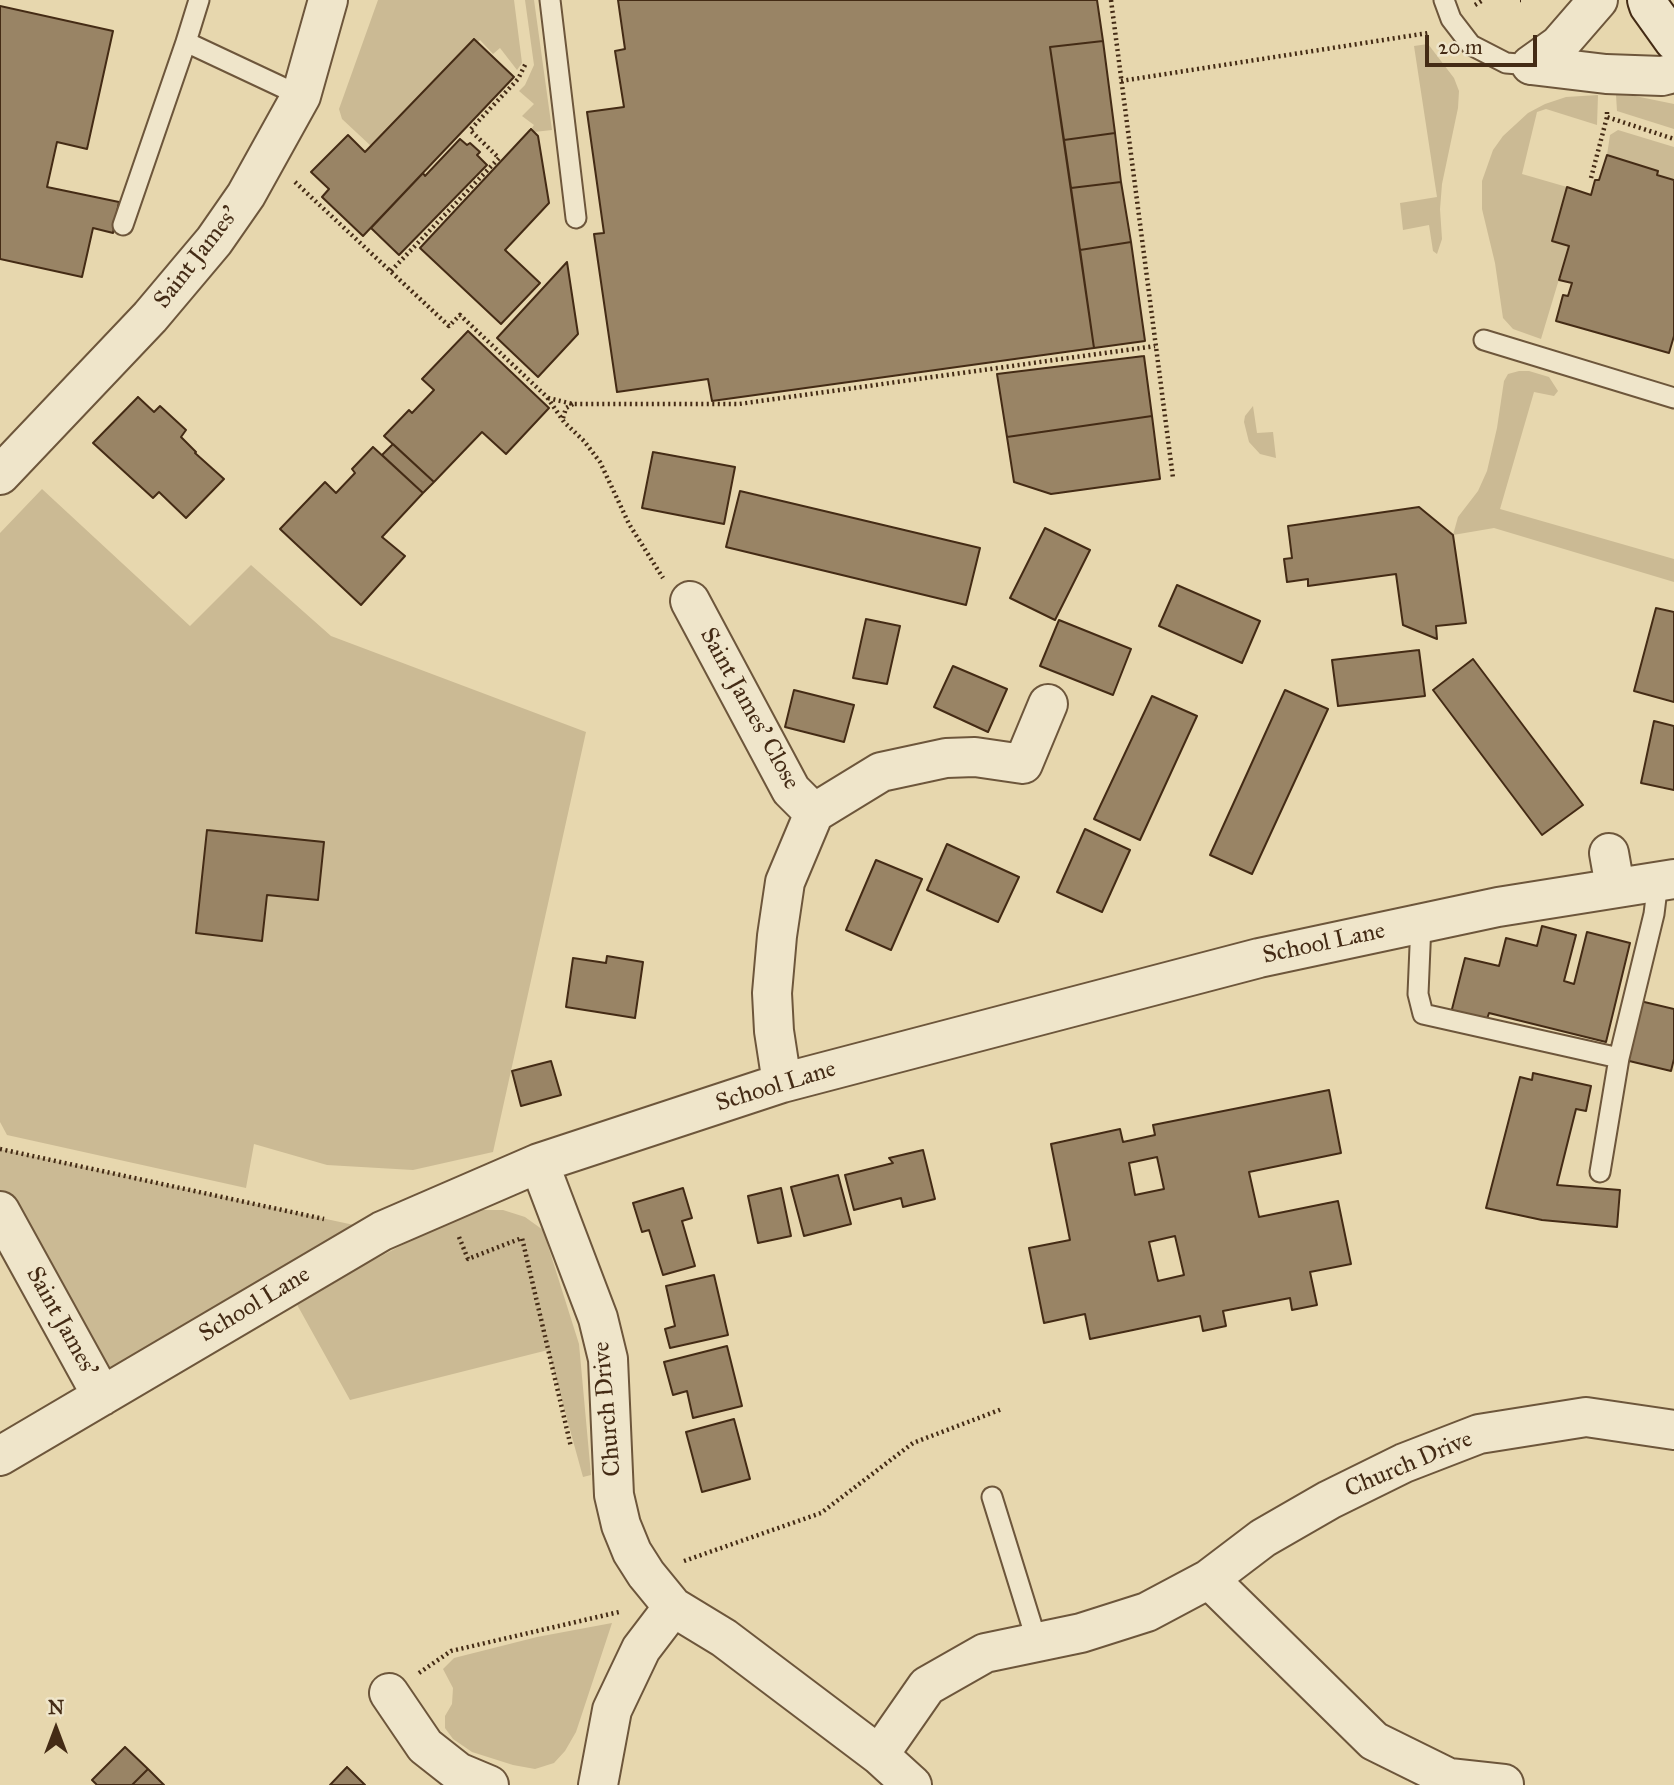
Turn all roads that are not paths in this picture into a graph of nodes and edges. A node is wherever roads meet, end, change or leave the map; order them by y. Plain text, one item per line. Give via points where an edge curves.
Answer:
1 (199, 0) edge
2 (328, 0) edge
3 (550, 0) edge
4 (1444, 0) edge
5 (1598, 0) edge
6 (1647, 0) edge
7 (1674, 41) edge
8 (186, 42) junction
9 (1531, 65) junction
10 (1674, 74) edge
11 (301, 96) junction
12 (576, 218) dead end
13 (123, 225) dead end
14 (1484, 340) dead end
15 (1674, 398) edge
16 (0, 475) edge
17 (690, 601) road end
18 (1048, 704) dead end
19 (814, 813) junction
20 (1666, 880) edge
21 (1421, 923) junction
22 (1619, 1058) junction
23 (782, 1083) junction
24 (539, 1163) junction
25 (1600, 1172) dead end
26 (0, 1211) edge
27 (102, 1396) junction
28 (1674, 1430) edge
29 (0, 1456) edge
30 (992, 1497) dead end
31 (1209, 1579) junction
32 (660, 1592) junction
33 (1037, 1642) junction
34 (389, 1693) road end
35 (879, 1755) junction
36 (1449, 1782) edge
37 (1504, 1784) edge
38 (489, 1785) edge
39 (598, 1785) edge
40 (912, 1785) edge

1 - 8 lane
2 - 11 street, Saint James'
3 - 12 lane
4 - 9 lane via 1451,19 1471,45 1506,63
5 - 9 street via 1559,45
6 - 7 street
8 - 11 lane
8 - 13 lane
9 - 10 street via 1606,74
11 - 16 street, Saint James' via 214,242 150,317
14 - 15 lane
17 - 19 street, Saint James' Close via 791,790
18 - 19 street, Saint James' Close via 1023,764 946,758 881,772
19 - 23 street, Saint James' Close via 785,882 777,936 772,993
20 - 21 street, School Lane via 1612,870
20 - 22 lane
21 - 22 lane via 1418,994 1423,1014
21 - 23 street, School Lane via 1259,958
22 - 25 lane
23 - 24 street, School Lane
24 - 27 street, School Lane via 382,1231
24 - 32 street, Church Drive via 598,1318 608,1359 614,1495 624,1534
26 - 27 street, Saint James'
27 - 29 street, School Lane
28 - 31 street, Church Drive via 1586,1417 1479,1434 1404,1463 1329,1500 1263,1538
30 - 33 lane
31 - 33 street, Church Drive via 1147,1612
31 - 36 street via 1374,1741
32 - 35 street, Church Drive
32 - 39 street via 641,1649 612,1710
33 - 35 street, Church Drive via 985,1653 927,1686
34 - 38 street via 425,1746 458,1772
35 - 40 street, Church Drive
36 - 37 street

